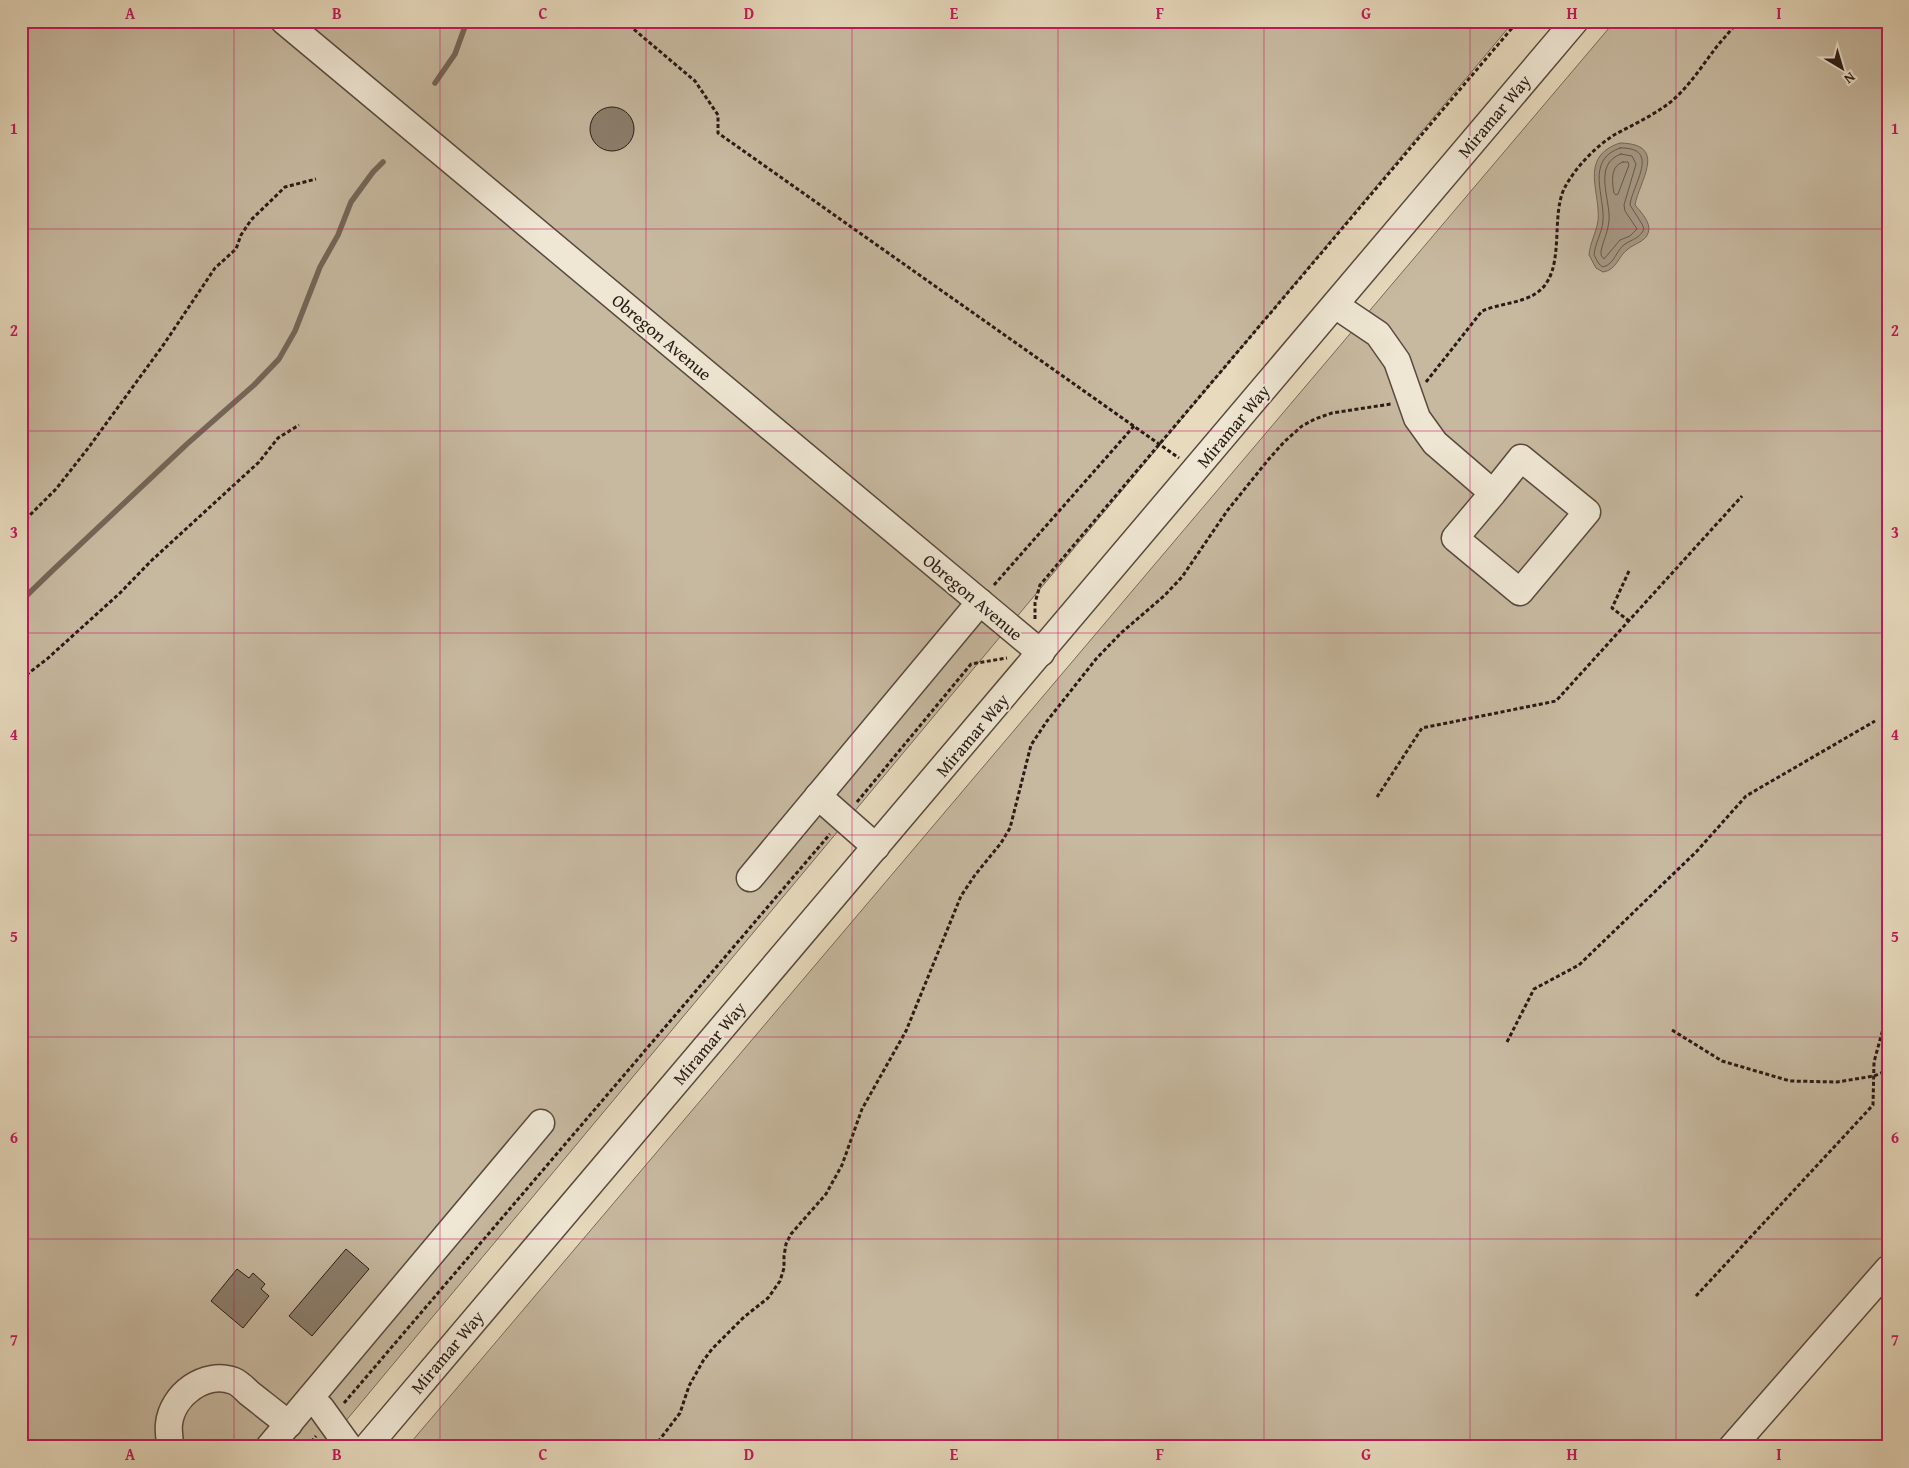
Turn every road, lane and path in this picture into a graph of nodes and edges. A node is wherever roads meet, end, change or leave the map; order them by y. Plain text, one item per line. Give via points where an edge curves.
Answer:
1 (284, 21) edge
2 (624, 21) edge
3 (1518, 21) edge
4 (1575, 21) edge
5 (1738, 21) edge
6 (316, 178) dead end
7 (1334, 306) junction
8 (1410, 400) junction
9 (299, 425) dead end
10 (1134, 426) junction
11 (1159, 444) junction
12 (1196, 470) junction
13 (1493, 493) junction
14 (1742, 496) dead end
15 (21, 524) edge
16 (1629, 571) dead end
17 (980, 602) junction
18 (1629, 621) junction
19 (1034, 648) junction
20 (21, 679) edge
21 (1875, 721) dead end
22 (818, 796) junction
23 (1377, 797) dead end
24 (843, 819) junction
25 (876, 848) junction
26 (750, 878) dead end
27 (1887, 1014) edge
28 (1672, 1030) dead end
29 (1507, 1042) dead end
30 (1888, 1070) edge
31 (1874, 1076) junction
32 (541, 1123) dead end
33 (1888, 1270) edge
34 (1696, 1296) dead end
35 (310, 1399) junction
36 (330, 1420) junction
37 (288, 1424) junction
38 (170, 1447) edge
39 (269, 1447) edge
40 (307, 1447) edge
41 (349, 1447) edge
42 (367, 1447) edge
43 (654, 1447) edge
44 (1732, 1447) edge

1 - 17 street, Obregon Avenue
2 - 10 path via 695,81 718,114 718,133
3 - 11 path
4 - 7 street, Miramar Way
5 - 8 path via 1673,100 1613,136 1585,161 1565,188 1557,225 1555,256 1544,286 1536,294 1482,312
6 - 15 path via 285,187 251,220 236,249 215,268 89,447 56,489
7 - 8 street via 1378,334 1397,361
7 - 12 street, Miramar Way
8 - 13 street via 1417,418 1435,443
8 - 43 path via 1332,413 1315,419 1296,432 1268,460 1227,511 1182,577 1121,633 1047,720 1031,745 1010,828 961,896 906,1031 862,1109 842,1165 826,1194 786,1244 784,1268 776,1290 712,1349 693,1380 680,1413
9 - 20 path via 278,438 260,462 47,659
10 - 11 path
10 - 17 path
11 - 12 path
11 - 19 path via 1040,585 1035,603
12 - 19 street, Miramar Way
13 - 13 street via 1455,538 1520,592 1587,512 1521,458
14 - 18 path
16 - 18 path via 1612,608
17 - 19 street, Obregon Avenue
17 - 22 street
18 - 23 path via 1556,701 1422,728
19 - 24 path via 1013,657 971,664
19 - 25 street, Miramar Way
21 - 29 path via 1746,796 1698,851 1579,965 1534,988
22 - 24 street
22 - 26 street
24 - 25 street
24 - 36 path
25 - 42 street, Miramar Way
27 - 31 path via 1874,1062
28 - 31 path via 1722,1061 1790,1081 1837,1082
30 - 31 path
31 - 34 path via 1873,1105
32 - 35 street
33 - 44 street
35 - 36 street
35 - 37 street
36 - 40 path
36 - 41 street
37 - 38 street via 234,1381 205,1381 191,1387 172,1410 168,1424
37 - 39 street

